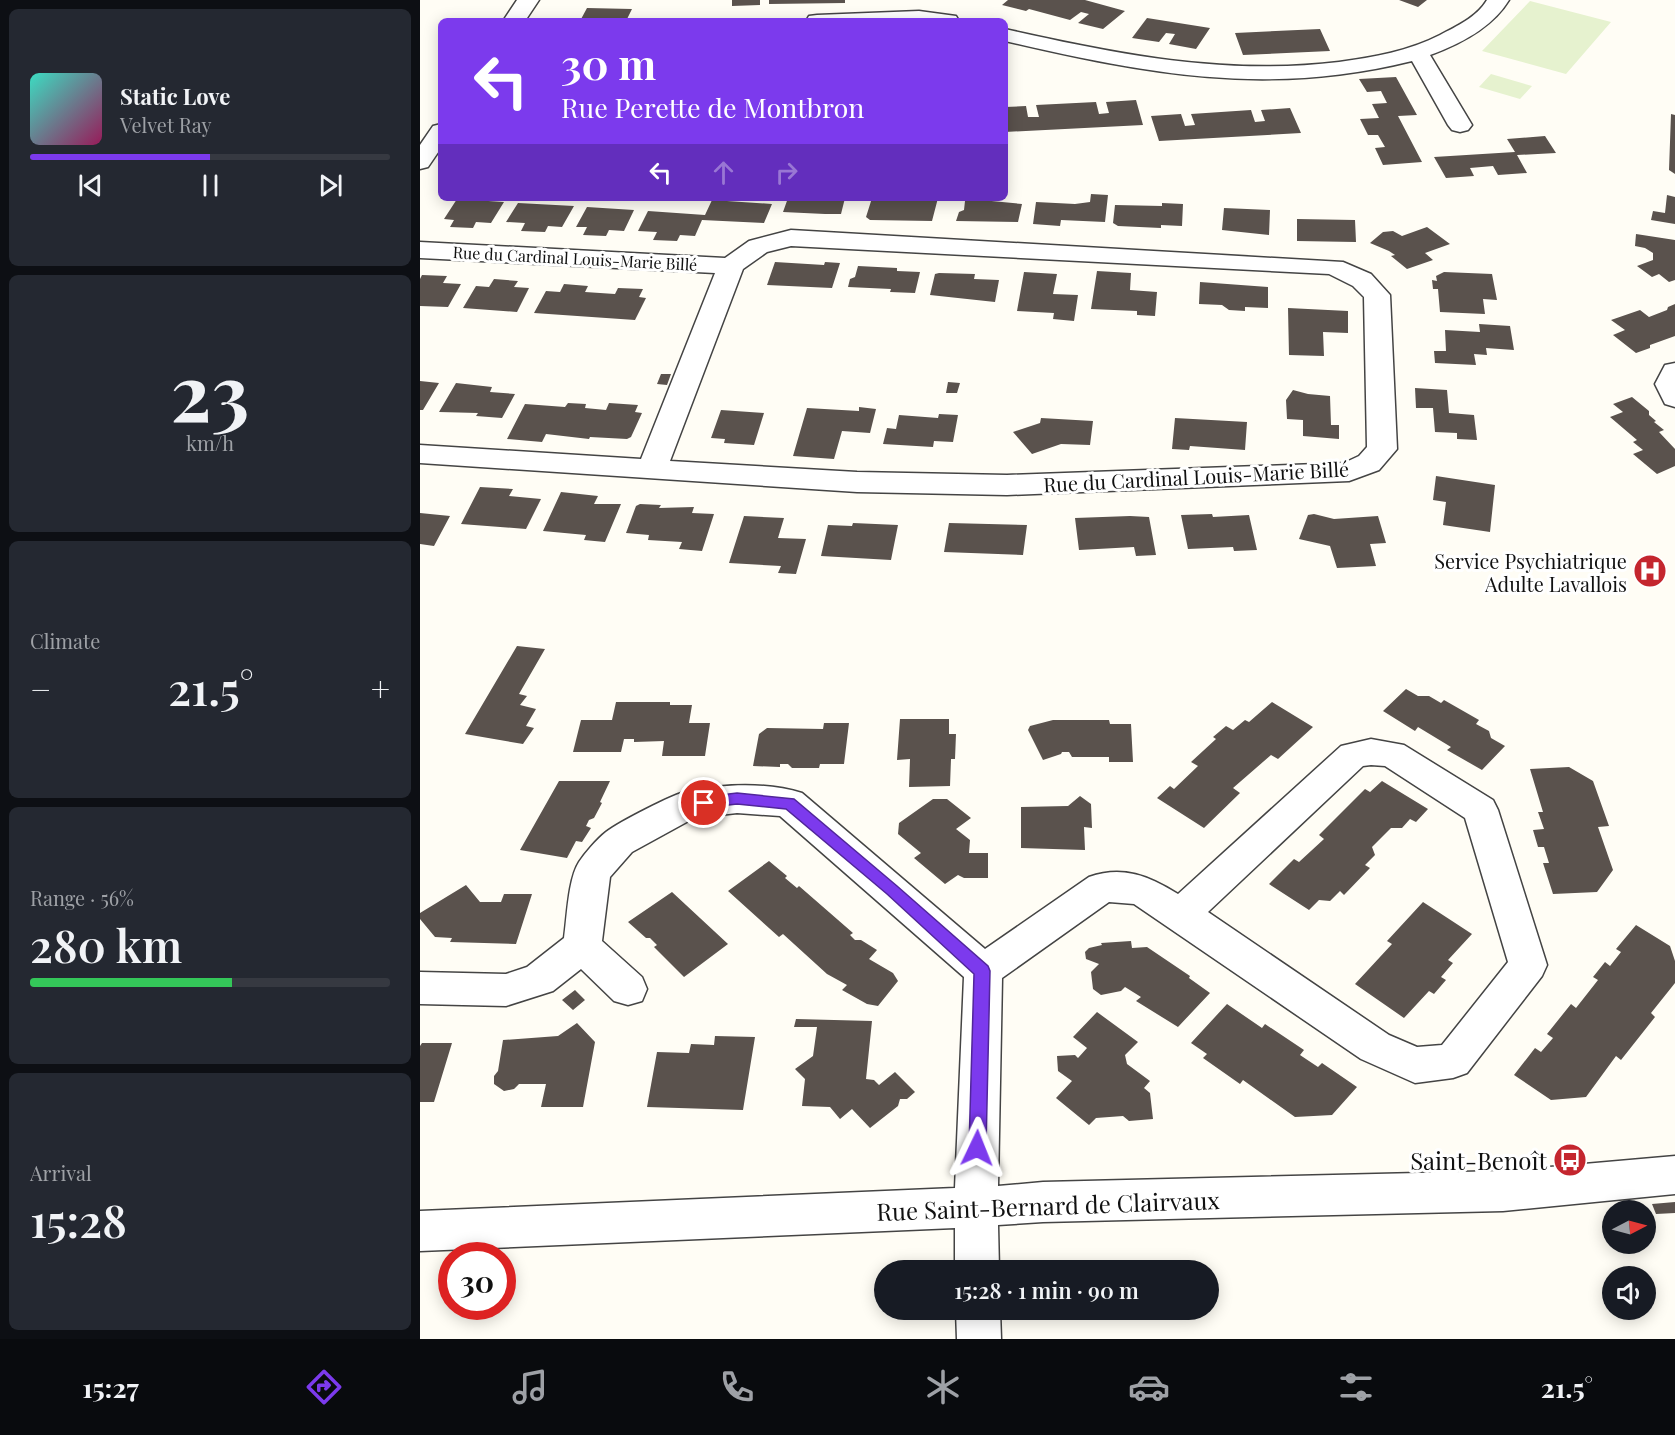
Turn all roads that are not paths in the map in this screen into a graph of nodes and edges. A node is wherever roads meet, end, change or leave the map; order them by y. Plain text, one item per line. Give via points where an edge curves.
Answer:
1 (528, 0) edge
2 (1498, 0) edge
3 (923, 9) edge
4 (516, 18) edge
5 (844, 18) edge
6 (942, 18) edge
7 (1008, 35) edge
8 (1418, 53) junction
9 (1460, 125) dead end
10 (438, 135) edge
11 (420, 162) edge
12 (420, 250) edge
13 (731, 266) junction
14 (1675, 371) edge
15 (1675, 398) edge
16 (420, 454) edge
17 (652, 468) junction
18 (1181, 914) junction
19 (582, 946) junction
20 (982, 971) junction
21 (420, 988) edge
22 (628, 989) dead end
23 (1675, 1175) edge
24 (976, 1207) junction
25 (420, 1231) edge
26 (977, 1260) edge
27 (978, 1320) edge
28 (979, 1339) edge

1 - 4 street
2 - 8 street via 1473,25
3 - 5 street
3 - 6 street
7 - 8 street via 1116,61 1245,75 1319,73
8 - 9 street
10 - 11 street
12 - 13 street, Rue du Cardinal Louis-Marie Billé
13 - 17 street, Rue du Cardinal Louis-Marie Billé
13 - 17 street, Rue du Cardinal Louis-Marie Billé via 744,253 766,242 791,238 1334,267 1362,280 1377,295 1382,449 1369,462 1349,472 1007,485 857,482
14 - 15 street via 1669,384
16 - 17 street, Rue du Cardinal Louis-Marie Billé
18 - 18 street via 1375,1047 1415,1065 1453,1061 1528,965 1480,810 1392,754 1353,755
18 - 20 street via 1141,889 1102,887
19 - 20 street via 592,872 619,842 687,805 737,799 789,803
19 - 21 street via 539,980 506,990
19 - 22 street
20 - 24 street
23 - 24 street, Rue Saint-Bernard de Clairvaux via 1503,1191
24 - 25 street, Rue Saint-Bernard de Clairvaux
24 - 26 street
27 - 28 street

